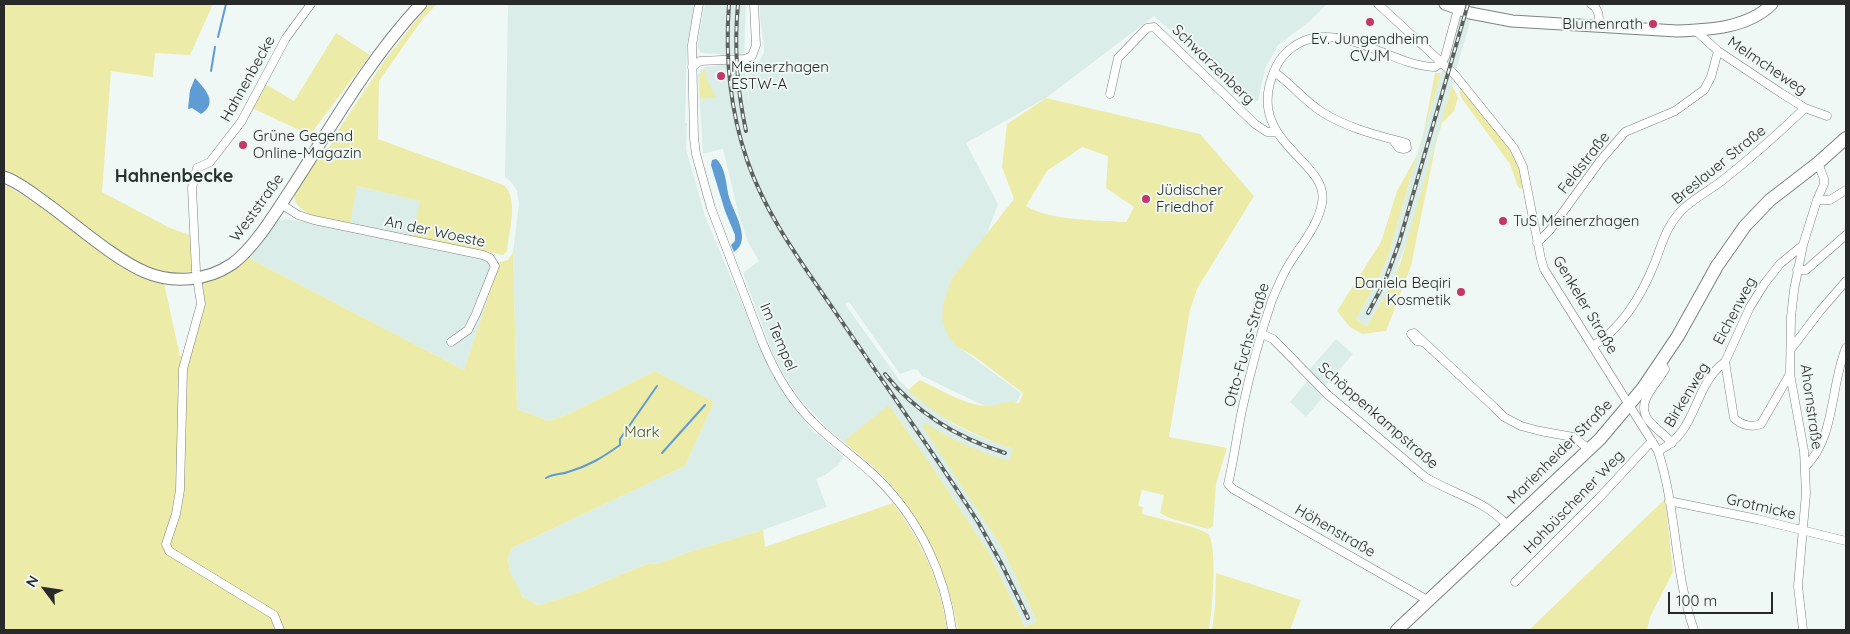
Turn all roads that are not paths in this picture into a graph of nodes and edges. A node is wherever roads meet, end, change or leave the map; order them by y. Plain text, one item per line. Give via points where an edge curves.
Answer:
1 (311, 4) edge
2 (421, 4) edge
3 (699, 4) edge
4 (754, 4) edge
5 (1378, 4) edge
6 (1445, 4) edge
7 (1591, 4) edge
8 (1772, 4) edge
9 (1458, 9) junction
10 (1599, 27) junction
11 (1696, 31) junction
12 (1718, 51) junction
13 (1442, 62) junction
14 (692, 67) junction
15 (1274, 72) junction
16 (1110, 94) dead end
17 (1806, 108) junction
18 (1827, 116) dead end
19 (1276, 132) junction
20 (1846, 138) edge
21 (1393, 140) dead end
22 (1846, 145) edge
23 (1818, 163) junction
24 (4, 177) edge
25 (1846, 190) edge
26 (1817, 200) junction
27 (281, 204) junction
28 (1846, 235) edge
29 (1538, 243) junction
30 (1803, 245) junction
31 (1797, 270) junction
32 (198, 278) junction
33 (1846, 281) edge
34 (1262, 334) junction
35 (451, 342) dead end
36 (1423, 342) dead end
37 (1592, 346) junction
38 (1846, 348) edge
39 (1791, 349) junction
40 (1661, 362) junction
41 (1725, 362) junction
42 (1790, 374) junction
43 (1630, 405) junction
44 (1652, 441) junction
45 (1672, 443) junction
46 (1589, 449) junction
47 (1658, 451) junction
48 (1804, 467) junction
49 (1228, 484) joint
50 (1669, 501) junction
51 (1508, 526) junction
52 (1803, 531) junction
53 (1846, 541) edge
54 (1515, 582) dead end
55 (1429, 600) junction
56 (280, 630) edge
57 (952, 630) edge
58 (1398, 630) edge
59 (1694, 630) edge
60 (1803, 630) edge

1 - 32 street, Hahnenbecke via 286,38 241,122 210,162 197,168 192,188
2 - 27 main road, Weststraße via 378,55
3 - 14 street, Im Tempel
4 - 14 street via 756,45 752,56 700,61
5 - 13 street, Genkeler Straße
6 - 9 main road
7 - 10 street via 1598,11
8 - 11 main road via 1741,23
9 - 10 main road via 1495,18
9 - 13 street
10 - 11 main road
11 - 12 street, Melmcheweg
12 - 17 street, Melmcheweg
12 - 29 street, Feldstraße via 1711,78 1704,90 1675,112 1625,132
13 - 15 street, Otto-Fuchs-Straße via 1435,68 1429,67 1358,43 1318,38 1292,48
13 - 29 street, Genkeler Straße via 1520,158
14 - 57 street, Im Tempel via 694,138 699,170 772,366 795,402 825,434 879,480 920,534 943,587
15 - 19 street, Otto-Fuchs-Straße via 1268,102
15 - 21 street via 1332,118
16 - 19 street, Schwarzenberg via 1120,54 1147,28 1154,28 1255,124 1267,132
17 - 18 street, Melmcheweg
17 - 37 street, Breslauer Straße via 1770,142 1681,210 1667,229 1650,276 1632,307 1606,338
19 - 34 street, Otto-Fuchs-Straße via 1319,182 1323,200 1317,219 1281,280
20 - 23 main road, Marienheider Straße
22 - 23 main road, Marienheider Straße
23 - 26 street, Ahornstraße via 1824,182
23 - 40 main road, Marienheider Straße via 1770,200 1745,226 1717,266
24 - 32 main road, Weststraße via 133,266 158,276
25 - 26 street via 1830,200
26 - 30 street, Ahornstraße
27 - 32 main road, Weststraße via 240,258 217,272
27 - 35 street, An der Woeste via 314,220 490,258 495,266 476,314 468,330
28 - 31 street via 1806,270
29 - 37 street, Genkeler Straße via 1544,269
30 - 31 street, Ahornstraße
30 - 41 street, Eichenweg via 1780,264 1765,283 1750,307
31 - 39 street, Ahornstraße via 1790,317
32 - 56 street via 201,304 183,369 180,490 167,548 274,615
33 - 39 street
34 - 49 street, Otto-Fuchs-Straße via 1242,410
34 - 51 street, Schöppenkampstraße via 1283,347 1328,395 1425,477 1475,500
36 - 46 street via 1512,422 1540,431 1574,436
37 - 43 street, Genkeler Straße
38 - 48 street via 1827,426 1816,454
39 - 42 street, Ahornstraße
40 - 43 main road, Marienheider Straße
40 - 45 street, Birkenweg via 1665,369 1646,398 1644,408 1649,420
41 - 42 street, Eichenweg via 1734,418 1748,426 1758,426 1764,421
41 - 45 street, Birkenweg via 1712,374 1685,428
42 - 48 street, Ahornstraße
43 - 44 street, Genkeler Straße
43 - 46 main road, Marienheider Straße
44 - 47 street, Genkeler Straße
44 - 54 street, Hohbüschener Weg
45 - 47 street, Birkenweg
46 - 51 main road, Marienheider Straße
47 - 50 street, Genkeler Straße
48 - 52 street, Ahornstraße
49 - 55 street, Höhenstraße via 1233,490
50 - 52 street, Grotmicke
50 - 59 street, Genkeler Straße
51 - 55 main road, Marienheider Straße
52 - 53 street, Grotmicke
52 - 60 street, Ahornstraße via 1798,586
55 - 58 main road, Marienheider Straße

